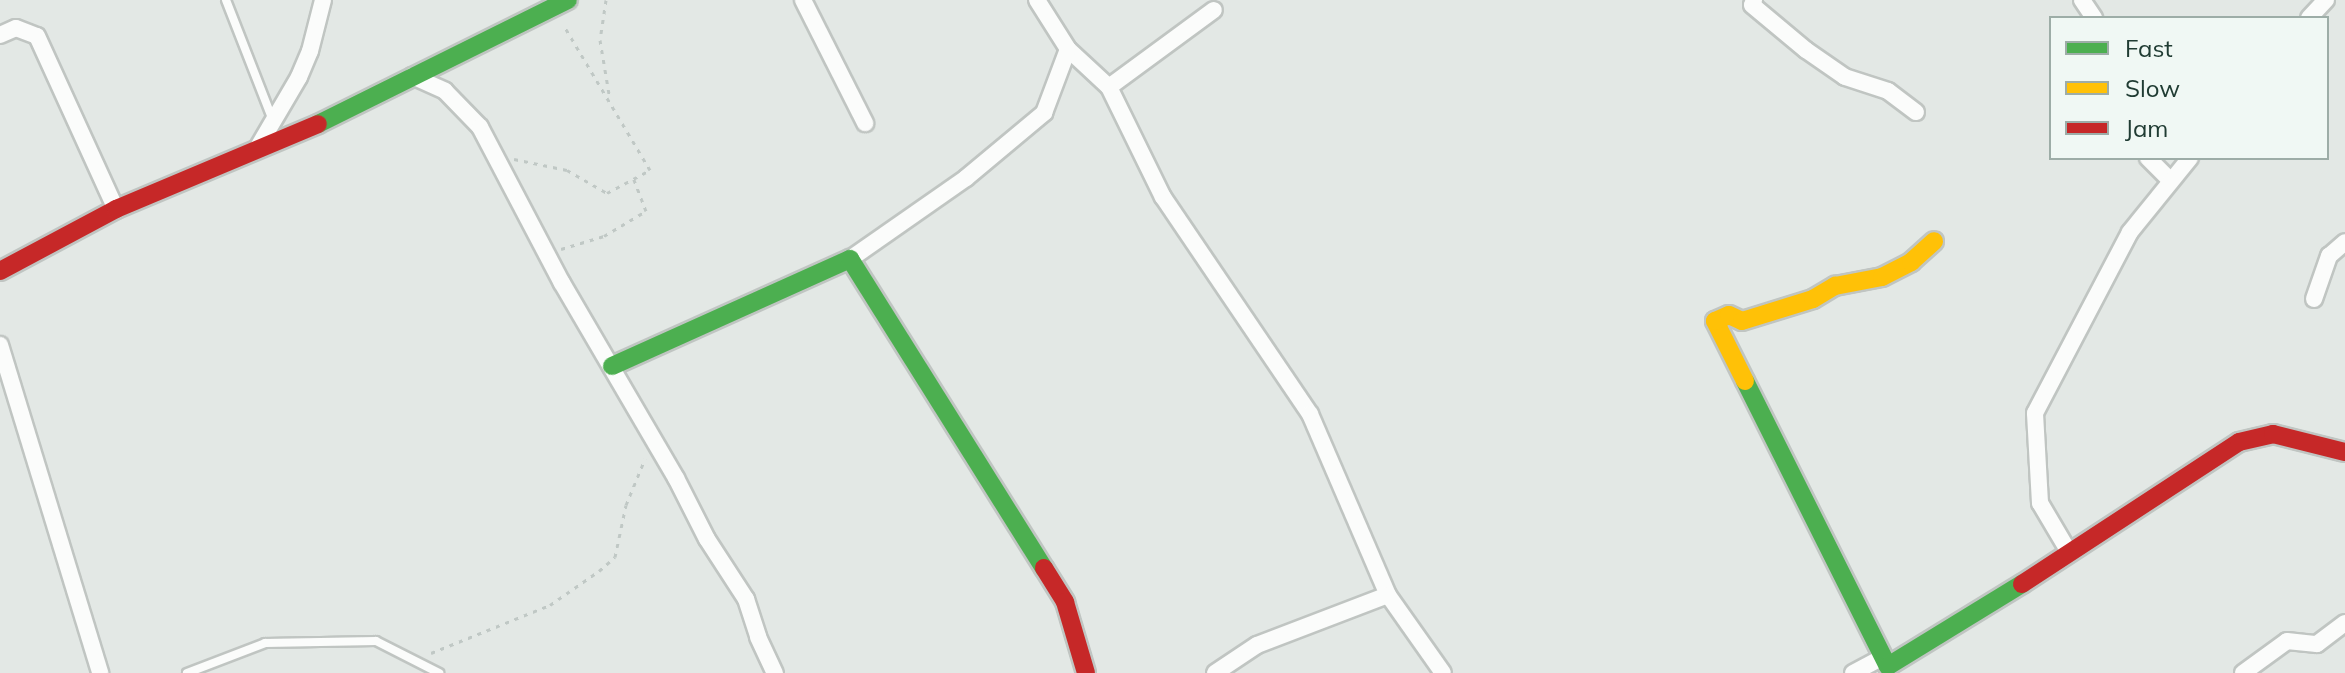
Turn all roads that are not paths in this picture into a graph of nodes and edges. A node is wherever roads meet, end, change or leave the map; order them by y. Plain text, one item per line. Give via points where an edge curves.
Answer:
1 (226, 0) edge
2 (323, 0) edge
3 (568, 0) edge
4 (803, 0) edge
5 (1037, 0) edge
6 (1754, 0) edge
7 (2326, 0) edge
8 (1214, 10) dead end
9 (2311, 16) edge
10 (0, 35) edge
11 (1068, 49) junction
12 (442, 64) junction
13 (412, 76) junction
14 (1109, 87) junction
15 (445, 91) junction
16 (1916, 112) dead end
17 (273, 121) junction
18 (865, 123) dead end
19 (258, 147) junction
20 (2150, 160) edge
21 (2188, 160) edge
22 (2169, 179) junction
23 (116, 209) junction
24 (1934, 241) dead end
25 (2345, 242) edge
26 (850, 259) junction
27 (0, 271) edge
28 (2314, 299) dead end
29 (0, 345) edge
30 (612, 366) junction
31 (2345, 452) edge
32 (2069, 552) junction
33 (1388, 595) junction
34 (2345, 623) edge
35 (1887, 665) edge
36 (100, 673) edge
37 (187, 673) edge
38 (439, 673) edge
39 (775, 673) edge
40 (1086, 673) edge
41 (1215, 673) edge
42 (1443, 673) edge
43 (1853, 673) edge
44 (2243, 673) edge

1 - 17 lane
2 - 17 street via 310,51
3 - 12 street
4 - 18 street
5 - 11 street
6 - 16 street via 1752,5 1845,77 1888,91
7 - 9 street
8 - 14 street
10 - 23 street via 16,28 37,36
11 - 14 street
11 - 26 street via 1044,113 966,178
12 - 13 street
12 - 15 street
13 - 15 street
13 - 19 street via 302,132
14 - 33 street via 1163,197 1310,414
15 - 30 street via 480,127
17 - 19 street
19 - 23 street
20 - 22 street
21 - 22 street
22 - 32 street via 2130,232 2035,413 2040,503
23 - 27 street
24 - 35 street via 1911,262 1882,277 1835,286 1813,299 1742,321 1729,315 1715,321
25 - 28 street via 2329,256
26 - 30 street
26 - 40 street via 1065,602
29 - 36 street
30 - 39 street via 746,599
31 - 32 street via 2273,434 2239,442
32 - 35 street via 1990,606
33 - 41 street via 1257,645
33 - 42 street
34 - 44 street via 2317,644 2287,641
35 - 43 street
37 - 38 lane via 265,643 376,641

